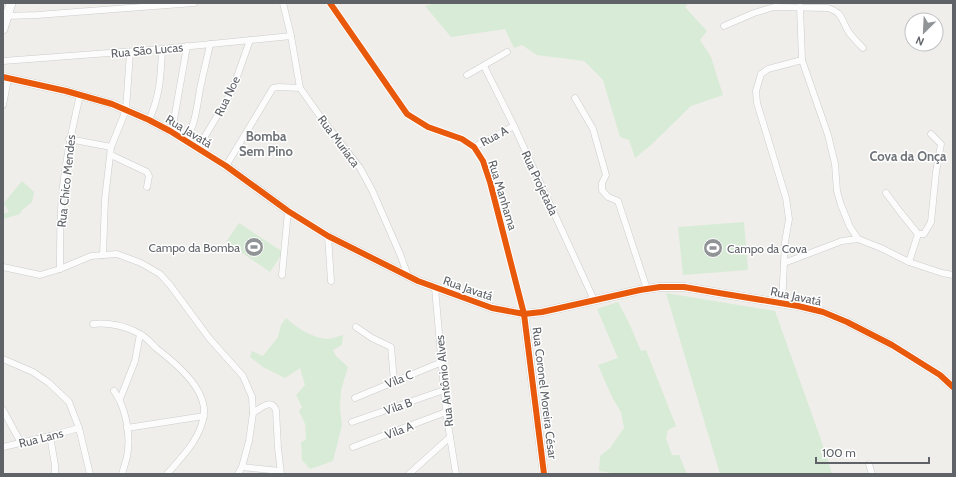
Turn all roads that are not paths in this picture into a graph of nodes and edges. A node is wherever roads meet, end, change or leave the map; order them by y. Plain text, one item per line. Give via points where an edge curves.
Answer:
1 (11, 3) edge
2 (194, 3) edge
3 (283, 3) edge
4 (330, 3) edge
5 (800, 7) junction
6 (7, 16) junction
7 (724, 26) dead end
8 (3, 29) edge
9 (291, 36) junction
10 (250, 40) junction
11 (210, 44) junction
12 (187, 46) junction
13 (863, 48) dead end
14 (162, 49) junction
15 (130, 52) junction
16 (507, 52) dead end
17 (802, 60) junction
18 (3, 61) edge
19 (484, 66) junction
20 (467, 75) dead end
21 (6, 78) edge
22 (300, 88) junction
23 (80, 95) junction
24 (575, 98) dead end
25 (3, 105) edge
26 (126, 110) junction
27 (149, 120) junction
28 (514, 126) junction
29 (170, 131) junction
30 (931, 134) dead end
31 (69, 139) junction
32 (186, 140) junction
33 (111, 147) junction
34 (474, 147) junction
35 (198, 148) junction
36 (111, 155) junction
37 (226, 166) junction
38 (148, 187) dead end
39 (886, 193) dead end
40 (288, 210) junction
41 (918, 234) junction
42 (328, 236) junction
43 (858, 239) junction
44 (103, 255) junction
45 (909, 262) junction
46 (784, 263) junction
47 (3, 268) edge
48 (60, 269) junction
49 (282, 275) dead end
50 (953, 275) edge
51 (408, 276) junction
52 (331, 281) dead end
53 (435, 288) junction
54 (647, 289) junction
55 (594, 300) junction
56 (782, 304) junction
57 (524, 314) junction
58 (93, 324) dead end
59 (356, 327) dead end
60 (140, 334) junction
61 (3, 359) edge
62 (442, 362) junction
63 (394, 381) junction
64 (953, 387) edge
65 (444, 390) junction
66 (114, 391) dead end
67 (355, 398) dead end
68 (120, 399) junction
69 (3, 410) edge
70 (446, 412) junction
71 (253, 413) junction
72 (204, 416) junction
73 (352, 422) dead end
74 (79, 428) junction
75 (127, 428) junction
76 (50, 436) junction
77 (450, 437) junction
78 (21, 443) junction
79 (3, 447) edge
80 (353, 447) dead end
81 (869, 464) dead end
82 (242, 467) junction
83 (280, 472) edge
84 (55, 474) edge
85 (90, 474) edge
86 (122, 474) edge
87 (167, 474) edge
88 (238, 474) edge
89 (409, 474) edge
90 (456, 474) edge
91 (544, 474) edge
92 (872, 474) edge

1 - 6 main road
2 - 6 street
3 - 9 street, Rua Muriaca
4 - 34 street, Rua Manhama via 407,114 428,127 462,139
5 - 7 street via 774,7
5 - 13 street via 835,10
5 - 17 street
6 - 8 main road
9 - 10 street, Rua São Lucas
9 - 22 street, Rua Muriaca
10 - 11 street, Rua São Lucas
10 - 35 street, Rua Noe via 232,91
11 - 12 street, Rua São Lucas
11 - 32 street via 196,113
12 - 14 street, Rua São Lucas
12 - 29 street
14 - 15 street, Rua São Lucas
14 - 27 street via 158,96
15 - 18 street, Rua São Lucas
15 - 26 street
16 - 19 street
17 - 43 street via 836,164 837,192 841,206
17 - 46 street via 768,69 761,74 756,91 757,103 786,198 789,219
19 - 20 street
19 - 28 street, Rua Projetada
21 - 23 street, Rua Javatá
21 - 25 street
22 - 37 street via 273,88
22 - 51 street, Rua Muriaca via 360,168 372,190
23 - 26 street, Rua Javatá
23 - 31 street, Rua Chico Mendes
24 - 54 street via 593,129 606,175 602,190 608,197 618,201
26 - 27 street, Rua Javatá
26 - 33 street
27 - 29 street, Rua Javatá
28 - 34 street, Rua A
28 - 55 street, Rua Projetada
29 - 32 street, Rua Javatá
30 - 41 street via 942,144 936,172 931,222 924,234
31 - 33 street
31 - 48 street, Rua Chico Mendes via 61,210
32 - 35 street, Rua Javatá
33 - 36 street
34 - 57 street, Rua Manhama via 483,161 490,182
35 - 37 street, Rua Javatá
36 - 38 street via 147,172
36 - 44 street via 105,199
37 - 40 street, Rua Javatá
39 - 41 street
40 - 42 street, Rua Javatá
40 - 49 street
41 - 45 street
42 - 51 street, Rua Javatá
42 - 52 street
43 - 45 street
43 - 46 street via 842,241
44 - 48 street via 91,256
44 - 71 street via 117,254 141,262 170,284 209,338 243,376 252,397
45 - 50 street
46 - 56 street
47 - 48 street via 40,275
51 - 53 street, Rua Javatá
53 - 57 street, Rua Javatá via 492,308
53 - 62 street, Rua Antônio Alves
54 - 55 street, Rua Javatá
54 - 56 street, Rua Javatá via 684,287
55 - 57 street, Rua Javatá
56 - 64 street, Rua Javatá via 823,312 847,322 892,345 940,375
57 - 91 street, Rua Coronel Moreira César
58 - 60 street via 109,323
59 - 63 street via 391,347
60 - 68 street via 135,361
60 - 72 street via 193,383 202,399
61 - 74 street via 49,383 69,402
62 - 63 street, Vila C
62 - 65 street, Rua Antônio Alves
63 - 67 street, Vila C
65 - 70 street, Rua Antônio Alves
65 - 73 street, Vila B
66 - 68 street
68 - 75 street
69 - 78 street
70 - 77 street, Rua Antônio Alves
70 - 80 street, Vila A
71 - 82 street
71 - 83 street via 270,403 274,405
72 - 75 street
72 - 87 street via 201,428 194,439
74 - 76 street, Rua Lans
74 - 85 street
75 - 86 street via 128,449
76 - 78 street, Rua Lans
76 - 84 street
77 - 89 street
77 - 90 street, Rua Antônio Alves
78 - 79 street, Rua Lans
81 - 92 street
82 - 83 street
82 - 88 street

